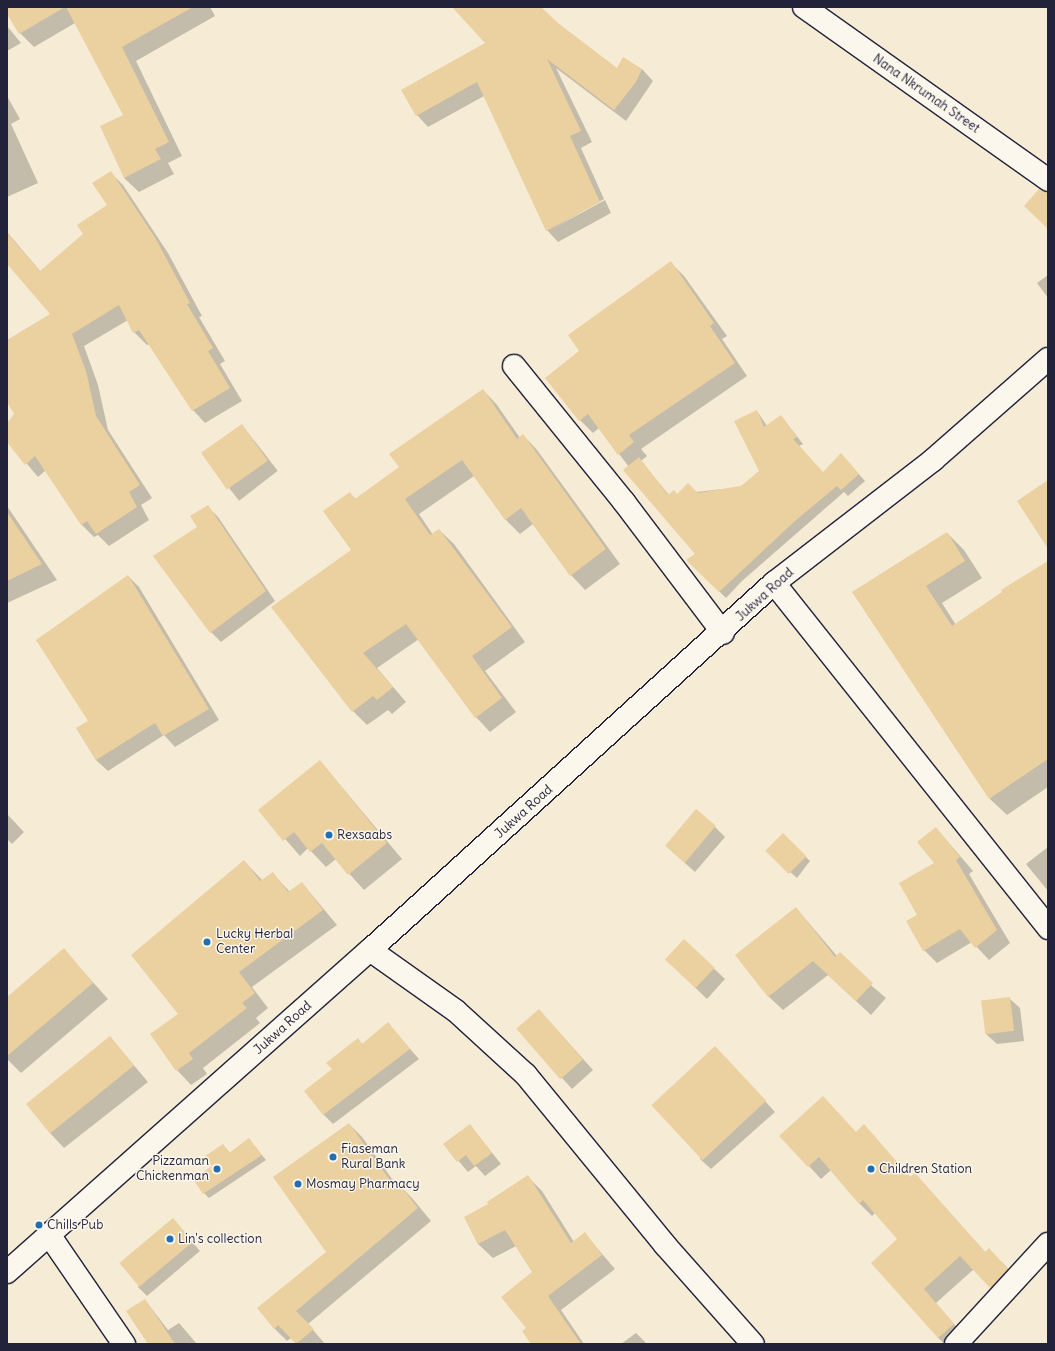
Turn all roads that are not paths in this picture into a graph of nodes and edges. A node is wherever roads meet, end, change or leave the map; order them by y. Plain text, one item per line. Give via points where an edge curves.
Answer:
1 (804, 7) edge
2 (1048, 180) edge
3 (1048, 359) edge
4 (514, 366) dead end
5 (774, 583) junction
6 (723, 633) junction
7 (1048, 928) edge
8 (370, 950) junction
9 (50, 1236) junction
10 (1048, 1244) edge
11 (7, 1272) edge
12 (124, 1344) edge
13 (753, 1344) edge
14 (956, 1344) edge

1 - 2 street, Nana Nkrumah Street
3 - 5 street, Jukwa Road via 933,460
4 - 6 street via 624,502
5 - 6 street, Jukwa Road
5 - 7 street
6 - 8 street, Jukwa Road
8 - 9 street, Jukwa Road
8 - 13 street via 456,1011 526,1074 665,1245
9 - 11 street, Jukwa Road
9 - 12 street
10 - 14 street

